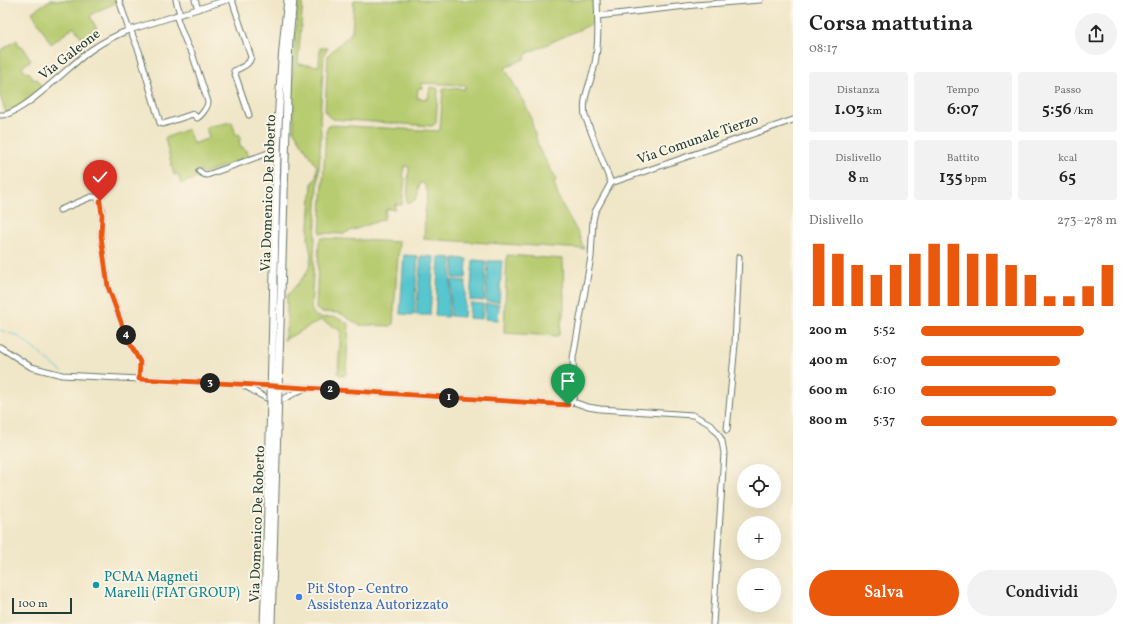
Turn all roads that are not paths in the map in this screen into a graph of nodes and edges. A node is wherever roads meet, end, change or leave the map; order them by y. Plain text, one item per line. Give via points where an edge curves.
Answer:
1 (119, 0) edge
2 (176, 0) edge
3 (195, 0) edge
4 (224, 0) edge
5 (232, 0) edge
6 (291, 0) edge
7 (597, 0) edge
8 (760, 0) edge
9 (198, 9) junction
10 (178, 15) junction
11 (598, 16) junction
12 (130, 30) junction
13 (0, 115) edge
14 (249, 115) dead end
15 (793, 120) edge
16 (282, 148) junction
17 (199, 171) dead end
18 (611, 184) junction
19 (60, 210) dead end
20 (739, 258) dead end
21 (0, 347) edge
22 (139, 379) junction
23 (243, 384) junction
24 (275, 386) junction
25 (306, 388) junction
26 (275, 400) junction
27 (575, 402) junction
28 (727, 430) dead end
29 (266, 624) edge
30 (271, 624) edge
31 (713, 624) edge

1 - 12 street
2 - 10 street
3 - 9 street
4 - 9 street, Via Galeone
5 - 14 street via 251,57 250,62 234,71
6 - 16 street, Via Domenico De Roberto
6 - 29 highway, bridge via 282,56 276,172
6 - 30 highway, bridge
7 - 11 street
8 - 11 street
9 - 10 street, Via Galeone
10 - 12 street, Via Galeone
10 - 12 street via 208,102 197,118 193,114 163,124 159,122 139,51
11 - 18 street via 596,57 584,108
12 - 13 street, Via Galeone via 91,50 36,96 9,114
15 - 18 street, Via Comunale Tierzo
16 - 17 street via 206,175
16 - 24 street, Via Domenico De Roberto
18 - 27 street via 592,220 591,256 573,358
19 - 22 street via 91,197 98,197 102,209 101,236 108,287 127,338 140,362
20 - 28 street
21 - 22 street via 31,367 62,375
22 - 23 street
23 - 24 street
23 - 26 street via 266,398
24 - 25 street
24 - 26 street, Via Domenico De Roberto
25 - 26 street
25 - 27 street via 565,405
26 - 29 street, Via Domenico De Roberto
27 - 31 street via 600,409 693,415 710,424 717,432 724,453

